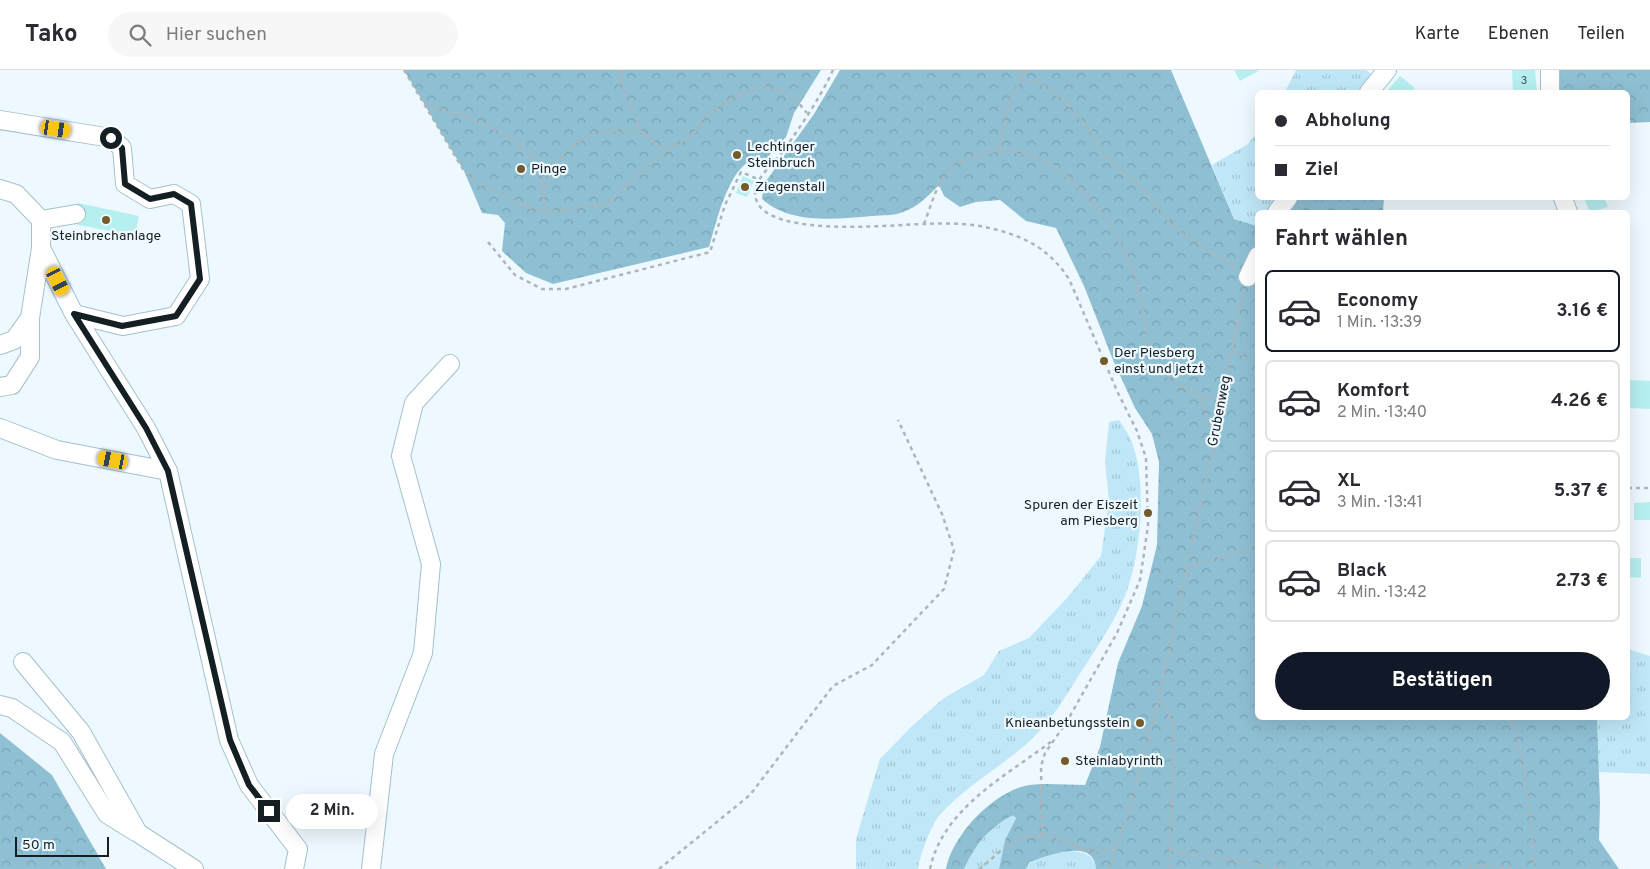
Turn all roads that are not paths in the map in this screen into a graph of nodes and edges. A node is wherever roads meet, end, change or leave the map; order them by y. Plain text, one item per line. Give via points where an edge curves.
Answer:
1 (1387, 70) edge
2 (1550, 70) edge
3 (1371, 90) edge
4 (1550, 90) edge
5 (0, 120) edge
6 (0, 189) edge
7 (1286, 200) edge
8 (1279, 210) edge
9 (76, 214) dead end
10 (41, 220) junction
11 (41, 248) junction
12 (1255, 262) edge
13 (1248, 277) road end
14 (74, 314) junction
15 (30, 318) junction
16 (0, 345) edge
17 (450, 364) dead end
18 (0, 387) edge
19 (0, 428) edge
20 (168, 471) junction
21 (23, 662) dead end
22 (0, 705) edge
23 (138, 834) junction
24 (194, 869) edge
25 (294, 869) edge
26 (371, 869) edge

1 - 3 street
2 - 4 street
5 - 14 street via 111,138 122,148 125,184 150,199 174,194 191,204 200,279 176,316 122,326
6 - 10 street via 16,194
7 - 8 street
9 - 10 street
10 - 11 street
11 - 14 street
11 - 15 street
12 - 13 street
14 - 20 street via 146,428
15 - 16 street via 14,340
15 - 18 street via 30,357 12,386
17 - 26 street via 414,403 400,456 430,564 423,653 384,754
19 - 20 street via 57,450
20 - 25 street via 230,740 249,785 298,849
21 - 23 street via 81,732
22 - 23 street via 12,708 62,742 107,814
23 - 24 street

